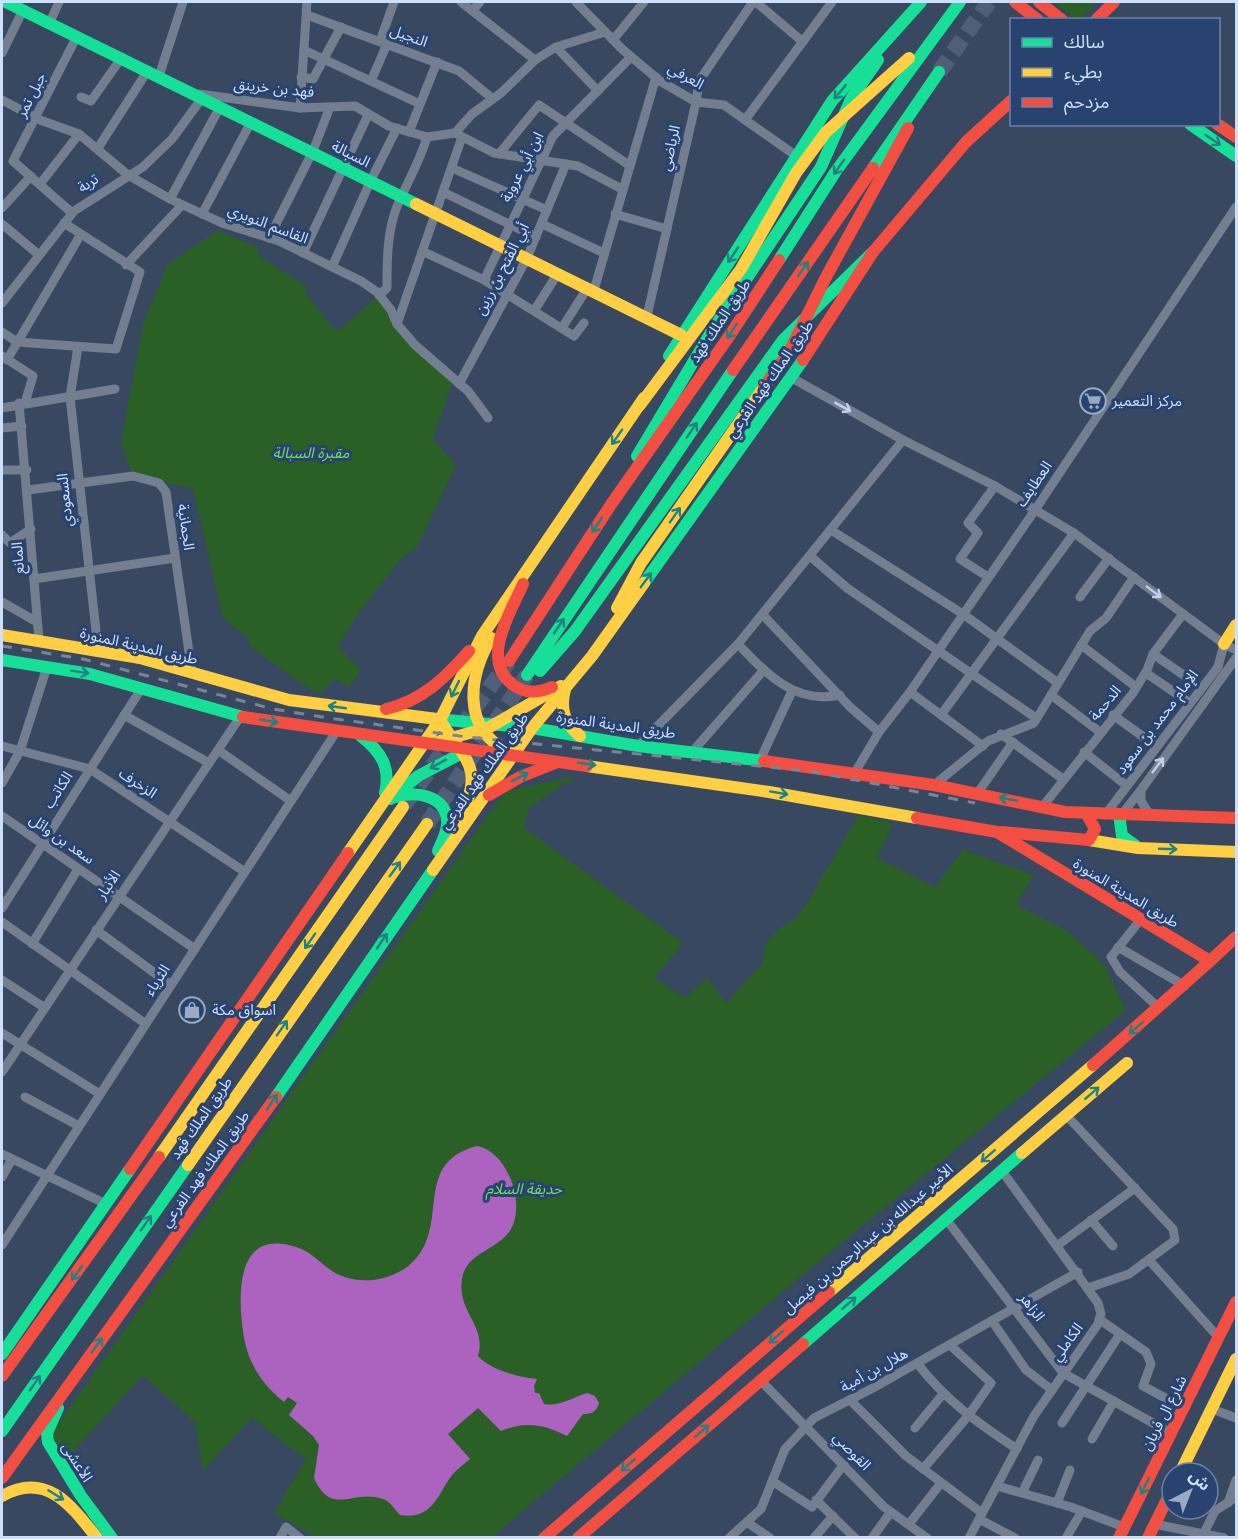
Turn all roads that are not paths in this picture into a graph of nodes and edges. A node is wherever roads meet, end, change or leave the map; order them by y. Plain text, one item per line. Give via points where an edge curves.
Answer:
1 (10, 2) edge
2 (59, 2) edge
3 (183, 2) edge
4 (308, 2) edge
5 (394, 2) edge
6 (461, 2) edge
7 (480, 2) edge
8 (576, 2) edge
9 (644, 2) edge
10 (755, 2) edge
11 (832, 2) edge
12 (921, 2) edge
13 (960, 2) edge
14 (1015, 2) edge
15 (1039, 2) edge
16 (1114, 2) edge
17 (23, 9) junction
18 (472, 11) junction
19 (307, 15) junction
20 (1035, 18) edge
21 (1059, 18) edge
22 (1098, 18) edge
23 (50, 22) junction
24 (341, 27) junction
25 (899, 29) junction
26 (605, 32) junction
27 (78, 36) junction
28 (613, 40) junction
29 (802, 42) junction
30 (383, 43) junction
31 (556, 47) junction
32 (304, 50) junction
33 (2, 53) edge
34 (122, 57) junction
35 (631, 57) junction
36 (324, 59) junction
37 (535, 60) junction
38 (437, 62) junction
39 (154, 73) junction
40 (301, 77) junction
41 (656, 77) junction
42 (370, 81) junction
43 (598, 91) junction
44 (198, 96) junction
45 (81, 97) dead end
46 (493, 99) junction
47 (2, 100) edge
48 (1010, 101) edge
49 (696, 102) junction
50 (420, 104) junction
51 (220, 107) junction
52 (330, 107) junction
53 (300, 108) junction
54 (368, 115) junction
55 (36, 118) junction
56 (745, 120) junction
57 (251, 122) junction
58 (564, 124) junction
59 (1193, 126) edge
60 (1220, 126) edge
61 (397, 128) junction
62 (409, 132) junction
63 (79, 134) junction
64 (459, 135) junction
65 (427, 137) junction
66 (1236, 137) edge
67 (98, 148) junction
68 (313, 151) junction
69 (499, 154) junction
70 (795, 155) junction
71 (1236, 156) edge
72 (539, 161) junction
73 (566, 164) junction
74 (629, 165) junction
75 (344, 167) junction
76 (452, 168) junction
77 (128, 175) junction
78 (31, 176) junction
79 (371, 180) junction
80 (40, 184) junction
81 (622, 189) junction
82 (443, 192) junction
83 (402, 196) junction
84 (522, 199) junction
85 (170, 200) junction
86 (182, 205) junction
87 (1236, 207) edge
88 (2, 208) edge
89 (547, 210) junction
90 (72, 213) junction
91 (436, 213) junction
92 (202, 214) junction
93 (615, 214) junction
94 (64, 223) junction
95 (2, 224) edge
96 (542, 224) junction
97 (510, 225) junction
98 (666, 229) junction
99 (81, 234) junction
100 (536, 237) junction
101 (269, 238) junction
102 (501, 245) junction
103 (422, 251) junction
104 (873, 252) junction
105 (303, 253) junction
106 (604, 253) junction
107 (39, 255) junction
108 (527, 258) junction
109 (126, 265) junction
110 (332, 267) junction
111 (558, 273) junction
112 (484, 280) junction
113 (591, 289) junction
114 (379, 294) junction
115 (507, 294) junction
116 (2, 301) edge
117 (534, 311) junction
118 (647, 316) junction
119 (584, 323) dead end
120 (397, 324) junction
121 (562, 328) junction
122 (2, 332) edge
123 (681, 335) junction
124 (17, 342) junction
125 (78, 347) junction
126 (4, 358) edge
127 (792, 378) junction
128 (459, 384) junction
129 (115, 389) dead end
130 (70, 397) junction
131 (22, 403) junction
132 (640, 405) junction
133 (2, 408) edge
134 (488, 418) dead end
135 (22, 426) junction
136 (2, 428) edge
137 (903, 440) junction
138 (2, 470) edge
139 (27, 470) junction
140 (79, 484) junction
141 (995, 486) junction
142 (28, 490) junction
143 (612, 502) junction
144 (1035, 510) junction
145 (31, 529) junction
146 (831, 530) junction
147 (1074, 533) junction
148 (2, 535) edge
149 (534, 556) junction
150 (810, 556) junction
151 (175, 558) junction
152 (1109, 558) junction
153 (89, 569) junction
154 (988, 577) junction
155 (1134, 577) junction
156 (34, 579) junction
157 (1080, 597) dead end
158 (2, 603) edge
159 (963, 614) junction
160 (1183, 614) junction
161 (763, 615) junction
162 (37, 622) junction
163 (1236, 625) edge
164 (2, 635) edge
165 (482, 636) junction
166 (996, 638) junction
167 (39, 640) junction
168 (738, 644) junction
169 (1224, 644) junction
170 (1081, 645) junction
171 (98, 649) junction
172 (1236, 650) edge
173 (937, 652) junction
174 (1154, 654) junction
175 (591, 656) junction
176 (1236, 658) edge
177 (2, 660) edge
178 (509, 661) tunnel mouth
179 (47, 667) junction
180 (763, 671) junction
181 (1146, 672) junction
182 (192, 673) junction
183 (970, 674) junction
184 (1185, 676) dead end
185 (1058, 684) junction
186 (566, 687) junction
187 (1136, 687) junction
188 (141, 689) junction
189 (792, 691) junction
190 (910, 692) junction
191 (840, 695) junction
192 (1051, 695) junction
193 (1190, 703) junction
194 (373, 711) junction
195 (124, 715) junction
196 (940, 715) junction
197 (1113, 715) junction
198 (240, 717) junction
199 (1036, 718) junction
200 (440, 720) junction
201 (484, 727) junction
202 (532, 728) junction
203 (336, 732) junction
204 (879, 732) junction
205 (1100, 732) junction
206 (1001, 734) junction
207 (360, 735) junction
208 (580, 736) junction
209 (492, 741) junction
210 (1012, 742) junction
211 (423, 743) junction
212 (2, 746) edge
213 (638, 746) junction
214 (983, 746) junction
215 (1156, 746) junction
216 (461, 747) junction
217 (218, 750) junction
218 (20, 751) junction
219 (693, 751) junction
220 (1084, 752) junction
221 (514, 754) junction
222 (760, 760) junction
223 (563, 761) junction
224 (209, 763) junction
225 (90, 769) junction
226 (854, 774) junction
227 (1063, 779) junction
228 (2, 783) edge
229 (934, 785) junction
230 (1127, 786) junction
231 (1141, 790) junction
232 (976, 794) junction
233 (291, 801) junction
234 (382, 801) junction
235 (480, 802) junction
236 (1043, 806) junction
237 (403, 807) tunnel mouth
238 (1086, 813) junction
239 (1121, 814) junction
240 (1105, 815) junction
241 (1150, 815) junction
242 (2, 816) edge
243 (1236, 818) edge
244 (170, 822) junction
245 (427, 824) tunnel mouth
246 (363, 829) junction
247 (997, 831) junction
248 (1089, 840) junction
249 (42, 844) junction
250 (1138, 848) junction
251 (1236, 852) edge
252 (78, 868) junction
253 (245, 872) junction
254 (428, 875) junction
255 (118, 896) junction
256 (2, 908) edge
257 (2, 922) edge
258 (1137, 924) dead end
259 (96, 930) junction
260 (1236, 938) edge
261 (32, 944) junction
262 (1118, 947) junction
263 (195, 949) junction
264 (1210, 961) junction
265 (70, 971) junction
266 (2, 980) edge
267 (171, 985) junction
268 (1185, 986) junction
269 (45, 1008) junction
270 (1159, 1008) junction
271 (146, 1024) junction
272 (2, 1033) edge
273 (19, 1044) junction
274 (1126, 1063) dead end
275 (2, 1072) edge
276 (100, 1094) junction
277 (25, 1097) dead end
278 (1066, 1115) junction
279 (79, 1126) junction
280 (2, 1154) edge
281 (12, 1159) junction
282 (1002, 1171) junction
283 (2, 1177) edge
284 (46, 1177) junction
285 (1135, 1188) junction
286 (105, 1204) junction
287 (946, 1219) junction
288 (1091, 1220) junction
289 (3, 1240) edge
290 (1058, 1245) junction
291 (1113, 1246) dead end
292 (1149, 1260) junction
293 (1078, 1272) junction
294 (1088, 1288) junction
295 (1236, 1302) edge
296 (1015, 1309) junction
297 (30, 1314) junction
298 (1099, 1319) junction
299 (992, 1321) junction
300 (1120, 1334) junction
301 (1219, 1338) junction
302 (2, 1341) edge
303 (950, 1345) junction
304 (2, 1354) edge
305 (917, 1363) junction
306 (83, 1365) junction
307 (1235, 1365) edge
308 (1063, 1373) junction
309 (2, 1376) edge
310 (760, 1380) junction
311 (1085, 1384) junction
312 (1052, 1390) junction
313 (943, 1394) junction
314 (850, 1400) junction
315 (1114, 1401) junction
316 (1184, 1408) junction
317 (1212, 1409) junction
318 (968, 1416) junction
319 (1236, 1418) edge
320 (1062, 1423) dead end
321 (807, 1426) junction
322 (915, 1428) dead end
323 (2, 1431) edge
324 (1171, 1433) junction
325 (1092, 1439) dead end
326 (1017, 1449) junction
327 (1038, 1460) dead end
328 (1186, 1461) edge
329 (844, 1464) junction
330 (923, 1469) junction
331 (1070, 1470) dead end
332 (2, 1478) edge
333 (1236, 1480) edge
334 (772, 1481) junction
335 (941, 1483) junction
336 (997, 1486) junction
337 (1022, 1493) junction
338 (2, 1496) edge
339 (1236, 1497) edge
340 (816, 1500) junction
341 (1057, 1503) junction
342 (1228, 1503) junction
343 (1082, 1511) junction
344 (891, 1512) junction
345 (1160, 1512) edge
346 (833, 1516) junction
347 (981, 1516) junction
348 (748, 1523) junction
349 (909, 1524) junction
350 (1154, 1524) junction
351 (1121, 1532) edge
352 (1206, 1534) edge
353 (1014, 1537) edge
354 (97, 1538) edge
355 (112, 1538) edge
356 (280, 1538) edge
357 (300, 1538) edge
358 (544, 1538) edge
359 (578, 1538) edge
360 (729, 1538) edge
361 (770, 1538) edge
362 (814, 1538) edge
363 (855, 1538) edge
364 (872, 1538) edge
365 (927, 1538) edge
366 (969, 1538) edge
367 (1066, 1538) edge
368 (1148, 1538) edge
369 (1224, 1538) edge

1 - 17 main road, السبالة
2 - 23 street
3 - 39 street
4 - 19 street
5 - 30 street
6 - 18 street
7 - 18 street
8 - 26 street, العرفي
9 - 28 street
10 - 29 street
10 - 49 street, الرياضي via 699,81
11 - 29 street
12 - 25 main road
13 - 132 main road via 916,52 826,132 796,173 741,269
13 -> 143 main road, طريق الملك فهد via 836,171 730,335
14 - 20 main road
15 - 21 main road
16 - 22 main road
17 - 23 main road, السبالة
17 - 33 street
18 - 37 street
19 - 24 street, النجيل
19 - 32 street
23 - 27 main road, السبالة
24 - 30 street, النجيل
24 - 36 street
25 -> 70 main road via 838,94
25 - 143 main road via 850,99 821,167 712,329
26 - 28 street, العرفي
26 - 31 street
27 - 34 main road, السبالة
27 - 55 street, جبل تمر
28 - 35 street, العرفي
29 - 56 street
30 - 38 street, النجيل
30 - 42 street
31 - 37 street
31 - 43 street
32 - 36 street
32 - 40 street
34 - 39 main road, السبالة
34 - 45 street via 91,101
35 - 41 street, العرفي
35 - 43 street, ابن أبي عروبة
36 - 40 street via 313,79
36 - 42 street
37 - 46 street
38 - 46 street, النجيل via 459,71
38 - 50 street
39 - 44 main road, السبالة
39 - 67 street
40 - 53 street
41 - 49 street, العرفي
41 - 74 street
42 - 50 street
43 - 58 street, ابن أبي عروبة
44 - 51 main road, السبالة
44 - 53 street, فهد بن خرينق
44 - 77 street, تربة via 172,138
46 - 64 street via 472,114
47 - 55 street, القاسم النويري
48 - 104 main road, طريق الملك فهد الفرعي via 943,168
49 - 56 street, العرفي via 724,105
49 - 98 street, الرياضي
50 - 62 street
51 - 57 main road, السبالة
51 - 85 street
52 - 53 street, فهد بن خرينق
52 - 54 street, فهد بن خرينق via 355,106
52 - 68 street
54 - 61 street, فهد بن خرينق
54 - 75 street
55 - 63 street, القاسم النويري
55 - 78 street, جبل تمر via 13,161
56 - 70 street, العرفي
57 - 68 main road, السبالة
57 - 92 street
58 - 69 street via 539,105
58 - 72 street, ابن أبي عروبة
58 - 74 street
59 -> 71 main road
60 - 66 main road
61 - 62 street, فهد بن خرينق
61 - 79 street
62 - 65 street, فهد بن خرينق
63 - 67 street, القاسم النويري
63 - 80 street
64 - 65 street, فهد بن خرينق
64 - 69 street
64 - 76 street
65 - 83 street
67 - 77 street, القاسم النويري
68 - 75 main road, السبالة
68 - 101 street
69 - 72 street
70 -> 123 main road
72 - 73 street
72 - 84 street, ابن أبي عروبة
73 - 81 street via 578,166
73 - 89 street, أبي الفتح بن رزين
74 - 81 street
75 - 79 main road, السبالة
75 - 105 street
76 - 82 street
76 - 84 street
77 - 85 street, القاسم النويري
77 - 90 street, تربة
78 - 80 street, جبل تمر
78 - 88 street
79 - 83 main road, السبالة
79 - 110 street
80 - 90 street, جبل تمر
81 - 93 street
82 - 91 street
82 - 97 street
83 - 91 main road, السبالة
83 - 114 street via 392,226 387,288
84 - 89 street
84 - 97 street, ابن أبي عروبة
85 - 86 street, القاسم النويري
86 - 92 street, القاسم النويري
86 - 109 street
87 - 144 street, العطايف
89 - 96 street, أبي الفتح بن رزين
90 - 94 street, تربة
91 - 102 main road, السبالة
91 - 103 street
92 - 101 street, القاسم النويري
93 - 98 street
93 - 106 street
94 - 99 street
94 - 107 street, تربة
95 - 107 street
96 - 100 street, أبي الفتح بن رزين
96 - 106 street
97 - 100 street
97 - 102 street, ابن أبي عروبة
98 - 118 street, الرياضي
99 - 109 street
99 - 124 street
100 - 108 street, أبي الفتح بن رزين
101 - 105 street, القاسم النويري
102 - 108 main road, السبالة
102 - 112 street, ابن أبي عروبة
103 - 112 street
103 - 120 street
104 - 127 main road, طريق الملك فهد الفرعي
104 - 175 main road via 824,299 783,340 575,631 532,674 695,425 939,72 826,277 789,352 641,563
105 - 110 street, القاسم النويري
106 - 113 street
107 - 116 street, تربة
108 - 111 main road, السبالة
108 - 115 street, أبي الفتح بن رزين
109 - 125 street via 140,272 116,349
110 - 114 street, القاسم النويري
111 - 113 main road, السبالة
111 - 117 street
112 - 115 street
113 - 118 main road, السبالة
113 - 121 street
114 - 120 street, القاسم النويري
115 - 117 street
115 - 128 street, أبي الفتح بن رزين
117 - 121 street
118 - 123 main road, السبالة
119 - 121 street via 574,336
120 - 128 street, القاسم النويري
122 - 124 street
123 - 132 main road
124 - 125 street
124 - 126 street
125 - 130 street, السعودي
126 - 131 street, المانع via 33,376
127 -> 137 street
175 -> 127 main road, طريق الملك فهد الفرعي
128 - 134 street, القاسم النويري
129 - 130 street
130 - 131 street
130 - 140 street, السعودي
131 - 133 street
131 - 135 street, المانع
132 -> 149 main road
135 - 136 street
135 - 139 street, المانع
137 - 141 street
137 - 146 street
138 - 139 street
139 - 142 street, المانع
140 - 142 street, الجمانية
140 - 151 street, الجمانية via 133,476 159,483 166,492
140 - 153 street, السعودي
141 - 144 street
141 - 154 street via 968,523 978,533 960,559
142 - 145 street, المانع
143 -> 178 main road, طريق الملك فهد
144 - 147 street
144 - 154 street, العطايف
145 - 148 street via 10,543
145 - 156 street, المانع
146 - 150 street
146 - 159 street
147 - 152 street
147 - 166 street
149 - 165 main road
149 - 175 main road via 497,651 501,675 521,691 549,689
149 - 201 main road via 473,679 473,706
150 - 161 street
150 - 173 street via 847,588
151 - 153 street
151 - 182 street, الجمانية
152 - 155 street
152 - 157 street
153 - 156 street
153 - 171 street, السعودي
154 - 159 street, العطايف
155 -> 160 street
155 - 170 street via 1106,618
156 - 162 street, المانع
158 - 162 street
159 - 166 street
159 - 173 street, العطايف
160 - 169 street
160 - 174 street, الدحمة
161 - 168 street
161 - 191 street
162 - 167 street, المانع
163 - 169 main road
164 - 167 main road, طريق المدينة المنورة
165 - 194 main road via 428,693 413,702
165 -> 200 main road
166 - 183 street
166 - 185 street
167 - 171 main road, طريق المدينة المنورة
168 - 180 street
168 - 213 street
169 - 172 street
169 - 193 street, الإمام محمد بن سعود via 1218,667
170 - 185 street
170 - 187 street
171 - 182 main road, طريق المدينة المنورة
173 - 183 street
173 - 190 street, العطايف
174 - 181 street, الدحمة
174 - 184 street
175 - 186 main road, طريق الملك فهد الفرعي
175 - 201 main road via 567,681 525,709
231 -> 176 street, الإمام محمد بن سعود
177 - 179 main road
179 -> 188 main road
179 - 218 street
180 - 189 street
180 - 219 street
181 - 187 street, الدحمة
181 - 193 street
194 -> 182 main road, طريق المدينة المنورة via 290,700
183 - 196 street
183 - 199 street
185 - 192 street
186 - 202 main road, طريق الملك فهد الفرعي
186 - 208 main road via 561,703 563,718
187 - 197 street, الدحمة
188 - 195 street, الكاتب
188 - 198 main road
189 - 191 street via 825,698
189 - 222 street
190 - 196 street
190 - 204 street, العطايف
191 - 204 street
192 - 199 street
192 - 205 street
193 - 215 street, الإمام محمد بن سعود
194 - 200 main road, طريق المدينة المنورة
195 - 224 street
195 - 225 street, الكاتب
196 - 214 street
197 - 205 street, الدحمة
197 - 215 street
198 -> 203 main road
198 - 217 street, الأنبار
199 - 206 street via 1034,723
200 - 201 main road, طريق المدينة المنورة
200 - 211 main road
200 - 216 main road
201 - 202 main road, طريق المدينة المنورة
201 - 209 main road
201 - 216 main road
202 - 208 main road, طريق المدينة المنورة
202 - 209 main road
202 - 221 main road, طريق الملك فهد الفرعي
203 - 207 main road
203 - 233 street, الثرياء
204 - 226 street, العطايف
205 - 220 street, الدحمة
206 - 210 street
206 - 214 street
207 - 211 main road
207 - 234 main road via 385,758 389,778
208 - 213 main road, طريق المدينة المنورة
209 - 216 main road
209 - 221 main road
210 - 227 street
210 - 232 street
211 - 216 main road
211 - 234 main road
212 - 218 street, الزخرف
213 - 219 main road, طريق المدينة المنورة
214 - 229 street
215 - 230 street, الإمام محمد بن سعود
216 - 221 main road, طريق المدينة المنورة
216 -> 246 main road via 394,796
216 - 254 main road via 471,762 472,794
217 - 224 street, الأنبار
217 - 233 street
218 - 225 street, الزخرف
218 - 228 street
219 - 222 main road, طريق المدينة المنورة
220 - 227 street, الدحمة
220 - 230 street
221 - 223 main road, طريق المدينة المنورة
221 - 235 main road, طريق الملك فهد الفرعي
222 - 226 main road, طريق المدينة المنورة
235 -> 223 main road via 520,777
223 -> 247 main road, طريق المدينة المنورة
224 - 244 street, الأنبار
225 - 244 street, الزخرف
225 - 249 street, الكاتب
226 - 229 main road, طريق المدينة المنورة
227 - 236 street, الدحمة
229 - 232 main road, طريق المدينة المنورة
230 - 240 street, الإمام محمد بن سعود
231 - 239 street, الإمام محمد بن سعود
231 - 241 street, الإمام محمد بن سعود via 1141,801
236 -> 232 main road, طريق المدينة المنورة
233 - 253 street, الثرياء
234 - 246 main road
235 - 254 main road, طريق الملك فهد الفرعي
236 - 238 main road, طريق المدينة المنورة
237 -> 309 main road, طريق الملك فهد
238 - 240 main road, طريق المدينة المنورة
238 - 248 main road, طريق المدينة المنورة via 1095,829
239 - 240 main road, طريق المدينة المنورة
239 - 241 main road, طريق المدينة المنورة
239 - 250 main road via 1122,836
241 - 243 main road, طريق المدينة المنورة
242 - 249 street, سعد بن وائل
244 - 253 street, الزخرف
244 - 255 street, الأنبار
323 -> 245 main road, طريق الملك فهد
246 - 254 main road via 408,791 434,799 446,814 448,827
246 - 286 main road
247 - 248 main road, طريق المدينة المنورة
247 - 264 main road, طريق المدينة المنورة
248 - 250 main road, طريق المدينة المنورة
249 - 252 street, سعد بن وائل
249 - 256 street, الكاتب
250 -> 251 main road, طريق المدينة المنورة
252 - 255 street, سعد بن وائل
252 - 261 street
253 - 263 street, الثرياء
306 -> 254 main road, طريق الملك فهد الفرعي via 254,1129
255 - 259 street, الأنبار
255 - 263 street, سعد بن وائل
257 - 261 street
258 - 262 street
259 - 265 street, الأنبار
259 - 267 street
260 - 264 main road
261 - 265 street
262 - 268 street
262 - 270 street via 1111,957 1120,972
263 - 267 street, الثرياء
264 - 268 main road, الأمير عبدالله بن عبدالرحمن بن فيصل
265 - 269 street, الأنبار
265 - 271 street
266 - 269 street
267 - 271 street, الثرياء
268 - 270 main road, الأمير عبدالله بن عبدالرحمن بن فيصل
269 - 273 street, الأنبار
270 -> 358 main road, الأمير عبدالله بن عبدالرحمن بن فيصل
271 - 276 street, الثرياء
272 - 273 street
273 - 275 street, الأنبار
273 - 276 street
278 -> 274 main road
276 - 279 street, الثرياء
277 - 279 street
278 - 282 main road
278 - 285 street
279 - 284 street, الثرياء
280 - 281 street
281 - 283 street
281 - 284 street
282 - 287 main road
282 - 290 street, الكاملي
284 - 286 street
284 - 289 street, الثرياء
285 - 288 street
285 - 292 street via 1173,1229 1175,1240
286 - 297 main road
287 - 296 street, الزاهر
310 -> 287 main road
288 - 290 street
288 - 291 street
290 - 293 street, الكاملي
292 - 294 street via 1129,1274
292 - 301 street
293 - 294 street, الكاملي
293 - 296 street, هلال بن أمية
294 - 298 street, الكاملي via 1098,1303
295 - 301 main road, شارع ال فريان
296 - 299 street, هلال بن أمية
296 - 308 street, الزاهر
297 - 302 main road
297 - 304 main road
298 - 300 street
298 - 308 street, الكاملي
299 - 303 street, هلال بن أمية
299 - 312 street via 1026,1370
300 - 311 street
300 - 316 street via 1146,1352 1151,1364 1143,1386
301 - 316 main road, شارع ال فريان
303 - 305 street, هلال بن أمية
303 - 318 street via 991,1383
305 - 313 street
305 - 314 street, هلال بن أمية
306 - 332 main road, طريق الملك فهد الفرعي
306 - 355 main road, الأعشى via 53,1416 48,1442
307 - 317 main road
308 - 311 street, الزاهر
308 - 312 street, الكاملي
310 - 321 street, القوصي
359 -> 310 main road
311 - 315 street, الزاهر
311 - 320 street
312 - 326 street, الكاملي
313 - 318 street
313 - 322 street
314 - 321 street, هلال بن أمية via 814,1418
314 - 330 street
315 - 324 street, الزاهر
315 - 325 street
316 - 324 main road, شارع ال فريان
317 - 319 street
317 - 328 main road
318 - 326 street
318 - 330 street
321 - 329 street, القوصي
321 - 334 street, هلال بن أمية via 785,1449
324 -> 351 main road, شارع ال فريان
326 - 336 street, الكاملي
327 - 337 street
329 - 340 street
329 - 344 street, القوصي
330 - 335 street
331 - 341 street
333 - 342 street
334 - 340 street via 812,1506
334 - 348 street, هلال بن أمية via 761,1509
335 - 347 street
335 - 349 street
336 - 337 street
336 - 347 street, الكاملي
337 - 341 street
338 -> 354 main road, الأعشى via 22,1487 52,1491 70,1505
339 - 342 street
340 - 346 street
341 - 343 street
342 - 352 street via 1215,1511
343 - 351 street
343 - 367 street
344 - 349 street, القوصي
344 - 364 street
345 - 350 main road
346 - 362 street
346 - 363 street
347 - 353 street
347 - 366 street, الكاملي
348 - 360 street, هلال بن أمية
348 - 361 street
349 - 365 street, القوصي
350 - 352 street
350 - 368 main road
352 - 369 street
356 - 357 street via 286,1527

